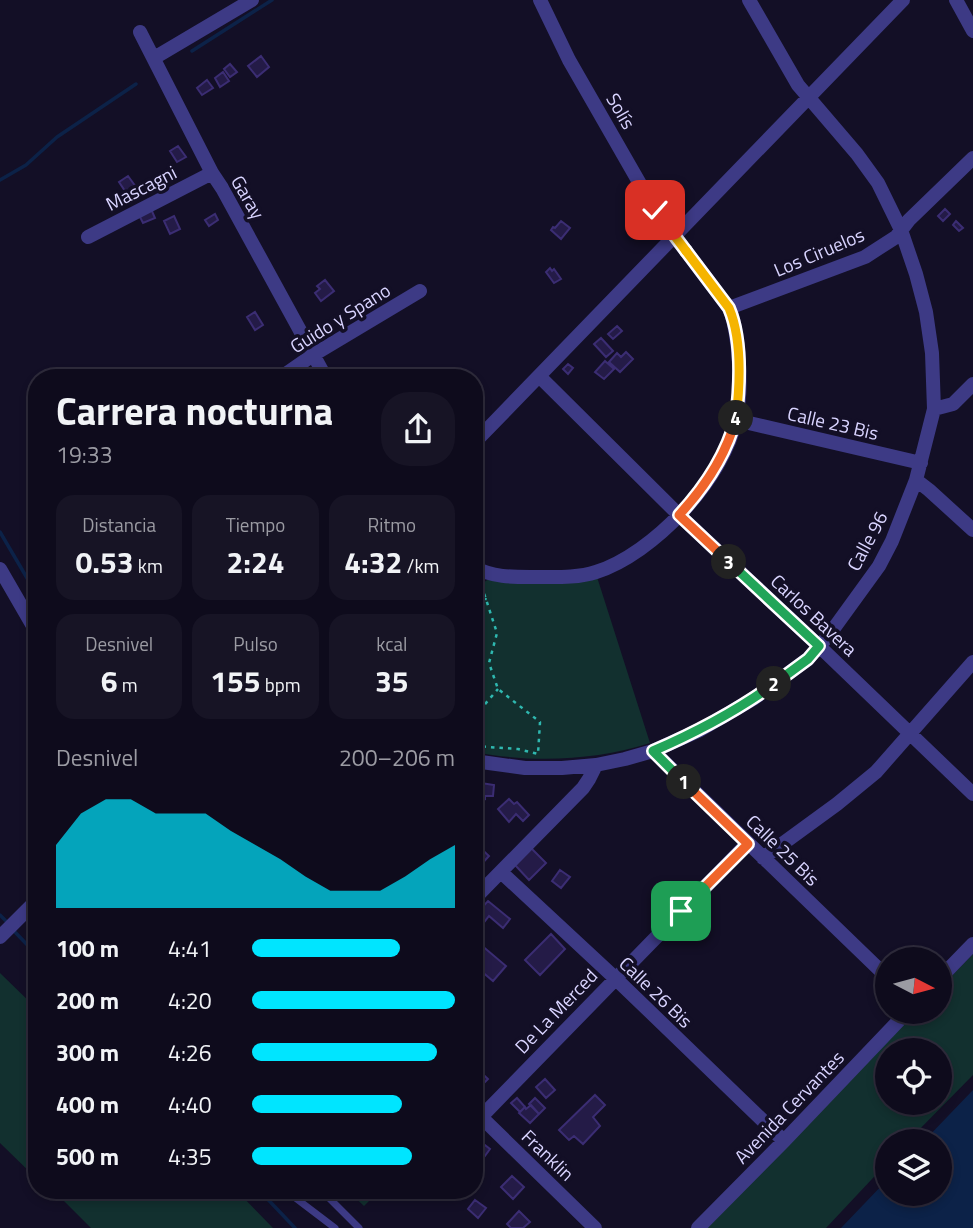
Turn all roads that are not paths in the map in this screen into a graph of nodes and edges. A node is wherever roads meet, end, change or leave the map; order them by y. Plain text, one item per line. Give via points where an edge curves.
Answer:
1 (252, 0) edge
2 (540, 0) edge
3 (749, 0) edge
4 (903, 0) edge
5 (956, 0) edge
6 (973, 31) edge
7 (140, 32) dead end
8 (154, 58) junction
9 (807, 98) junction
10 (973, 158) edge
11 (212, 173) junction
12 (901, 230) junction
13 (675, 236) junction
14 (88, 237) dead end
15 (420, 291) dead end
16 (729, 308) junction
17 (313, 355) junction
18 (293, 369) edge
19 (321, 369) edge
20 (539, 376) junction
21 (973, 384) edge
22 (934, 409) junction
23 (736, 420) junction
24 (483, 434) edge
25 (921, 463) junction
26 (916, 480) junction
27 (679, 515) junction
28 (973, 530) edge
29 (0, 569) edge
30 (483, 574) edge
31 (28, 617) edge
32 (819, 646) junction
33 (973, 662) edge
34 (910, 734) junction
35 (653, 751) junction
36 (483, 762) edge
37 (596, 765) junction
38 (973, 794) edge
39 (748, 844) junction
40 (764, 858) junction
41 (501, 872) junction
42 (483, 890) edge
43 (28, 909) edge
44 (2, 935) edge
45 (973, 944) edge
46 (875, 965) edge
47 (952, 966) edge
48 (615, 978) junction
49 (896, 1024) edge
50 (483, 1108) edge
51 (483, 1120) edge
52 (784, 1141) junction
53 (297, 1199) edge
54 (330, 1199) edge
55 (335, 1228) edge
56 (359, 1228) edge
57 (595, 1228) edge
58 (698, 1228) edge

1 - 8 street
2 - 13 street, Solís via 569,60 648,198
3 - 9 street, Calle 96
4 - 9 street
5 - 6 street
7 - 8 street, Garay
8 - 11 street, Garay
9 - 12 street, Calle 96 via 878,183
9 - 13 street
10 - 12 street, Los Ciruelos
11 - 14 street, Mascagni
11 - 17 street, Garay
12 - 16 street, Los Ciruelos via 865,257
12 - 22 street, Calle 96 via 926,312
13 - 16 street, Solís
13 - 20 street
15 - 17 street, Guido y Spano
16 - 23 street via 739,361
17 - 18 street, Guido y Spano
17 - 19 street, Garay
20 - 24 street
20 - 27 street, Carlos Bavera
21 - 22 street via 953,404
22 - 25 street, Calle 96
23 - 25 street, Calle 23 Bis
23 - 27 street via 709,478
25 - 26 street, Calle 96
26 - 28 street
26 - 32 street, Calle 96 via 878,566
27 - 30 street via 630,555 595,572 552,577
27 - 32 street, Carlos Bavera
29 - 31 street
32 - 34 street, Carlos Bavera
32 - 35 street, Calle 96 via 753,699
33 - 34 street
34 - 38 street, Carlos Bavera
34 - 40 street via 861,785
35 - 37 street, Calle 96
35 - 39 street, Calle 25 Bis
36 - 37 street, Calle 96 via 525,768
37 - 41 street via 583,788
39 - 40 street, Calle 25 Bis
39 - 48 street, De La Merced
40 - 46 street, Calle 25 Bis
41 - 42 street
41 - 48 street, Calle 26 Bis
43 - 44 street
45 - 47 street
48 - 50 street, De La Merced
48 - 52 street, Calle 26 Bis
49 - 52 street, Avenida Cervantes
51 - 57 street, Franklin
52 - 58 street, Avenida Cervantes
53 - 55 lane
54 - 56 lane

